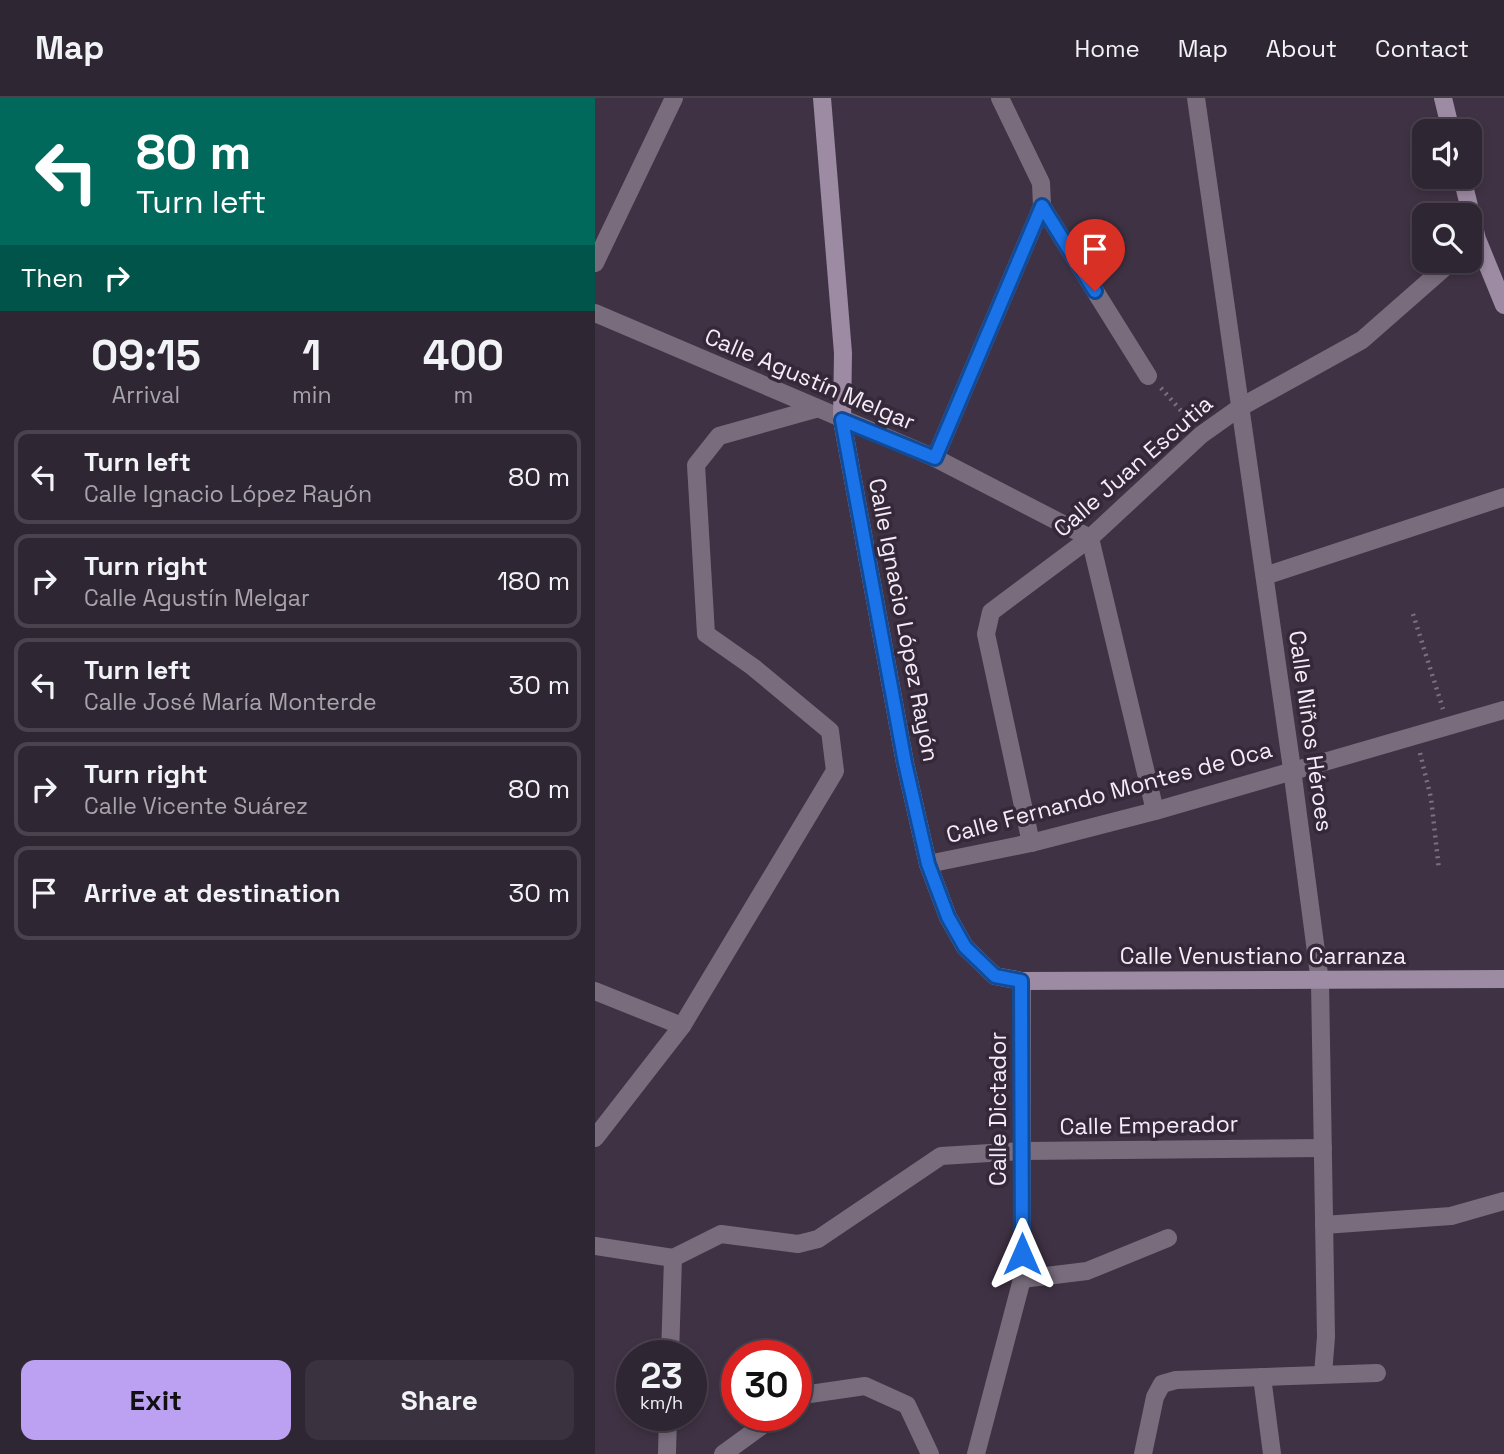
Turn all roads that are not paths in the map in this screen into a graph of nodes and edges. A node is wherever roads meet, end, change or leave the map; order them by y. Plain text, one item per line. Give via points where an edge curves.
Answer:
1 (674, 98) edge
2 (822, 98) edge
3 (1000, 98) edge
4 (1196, 98) edge
5 (1443, 98) edge
6 (1448, 119) edge
7 (1042, 206) junction
8 (1482, 260) edge
9 (595, 263) edge
10 (1438, 273) edge
11 (1504, 305) edge
12 (595, 313) edge
13 (1148, 376) road end
14 (1239, 408) junction
15 (815, 409) junction
16 (842, 420) junction
17 (935, 458) junction
18 (1504, 497) edge
19 (1090, 538) junction
20 (1265, 576) junction
21 (1504, 709) edge
22 (1292, 769) junction
23 (1155, 811) junction
24 (1031, 843) junction
25 (928, 864) junction
26 (1504, 979) edge
27 (1021, 981) junction
28 (1320, 982) junction
29 (595, 991) edge
30 (683, 1026) junction
31 (595, 1138) edge
32 (1323, 1148) junction
33 (1023, 1151) junction
34 (1504, 1201) edge
35 (1324, 1225) junction
36 (1168, 1238) dead end
37 (595, 1246) edge
38 (673, 1258) junction
39 (1022, 1279) junction
40 (670, 1340) edge
41 (1377, 1373) dead end
42 (1323, 1374) junction
43 (1262, 1377) junction
44 (812, 1394) edge
45 (668, 1431) edge
46 (754, 1431) edge
47 (667, 1454) edge
48 (723, 1454) edge
49 (930, 1454) edge
50 (976, 1454) edge
51 (1143, 1454) edge
52 (1272, 1454) edge

1 - 9 street
2 - 16 street, Calle Ignacio López Rayón via 843,353
3 - 7 street via 1041,183
4 - 14 street, Calle Niños Héroes
5 - 6 street
7 - 13 street
7 - 17 street
8 - 11 street
10 - 14 street, Calle Juan Escutia via 1362,340
12 - 15 street, Calle Agustín Melgar
14 - 19 street, Calle Juan Escutia via 1201,435
14 - 20 street, Calle Niños Héroes
15 - 16 street, Calle Agustín Melgar
15 - 30 street via 719,436 696,466 706,634 830,731 835,771
16 - 17 street, Calle Agustín Melgar
16 - 25 street, Calle Ignacio López Rayón
17 - 19 street, Calle Agustín Melgar
18 - 20 street
19 - 23 street
19 - 24 street, Calle Juan Escutia via 991,612 988,619 986,634
20 - 22 street, Calle Niños Héroes
21 - 22 street, Calle Fernando Montes de Oca
22 - 23 street, Calle Fernando Montes de Oca
22 - 28 street, Calle Niños Héroes
23 - 24 street, Calle Fernando Montes de Oca
24 - 25 street, Calle Fernando Montes de Oca
25 - 27 street, Calle Ignacio López Rayón via 965,947 995,976
26 - 28 street, Calle Venustiano Carranza
27 - 28 street, Calle Venustiano Carranza
27 - 33 street, Calle Dictador
28 - 32 street, Calle Niños Héroes
29 - 30 street
30 - 31 street
32 - 33 street, Calle Emperador
32 - 35 street, Calle Niños Héroes
33 - 38 street, Calle Emperador via 941,1156 818,1239 798,1244 721,1234
33 - 39 street, Calle Dictador
34 - 35 street via 1451,1216
35 - 42 street, Calle Niños Héroes
36 - 39 street via 1087,1271
37 - 38 street
38 - 40 street
39 - 50 street, Calle Dictador
41 - 42 street
42 - 43 street
43 - 51 street via 1162,1384
43 - 52 street
44 - 49 street via 865,1386 907,1405
45 - 47 street
46 - 48 street

